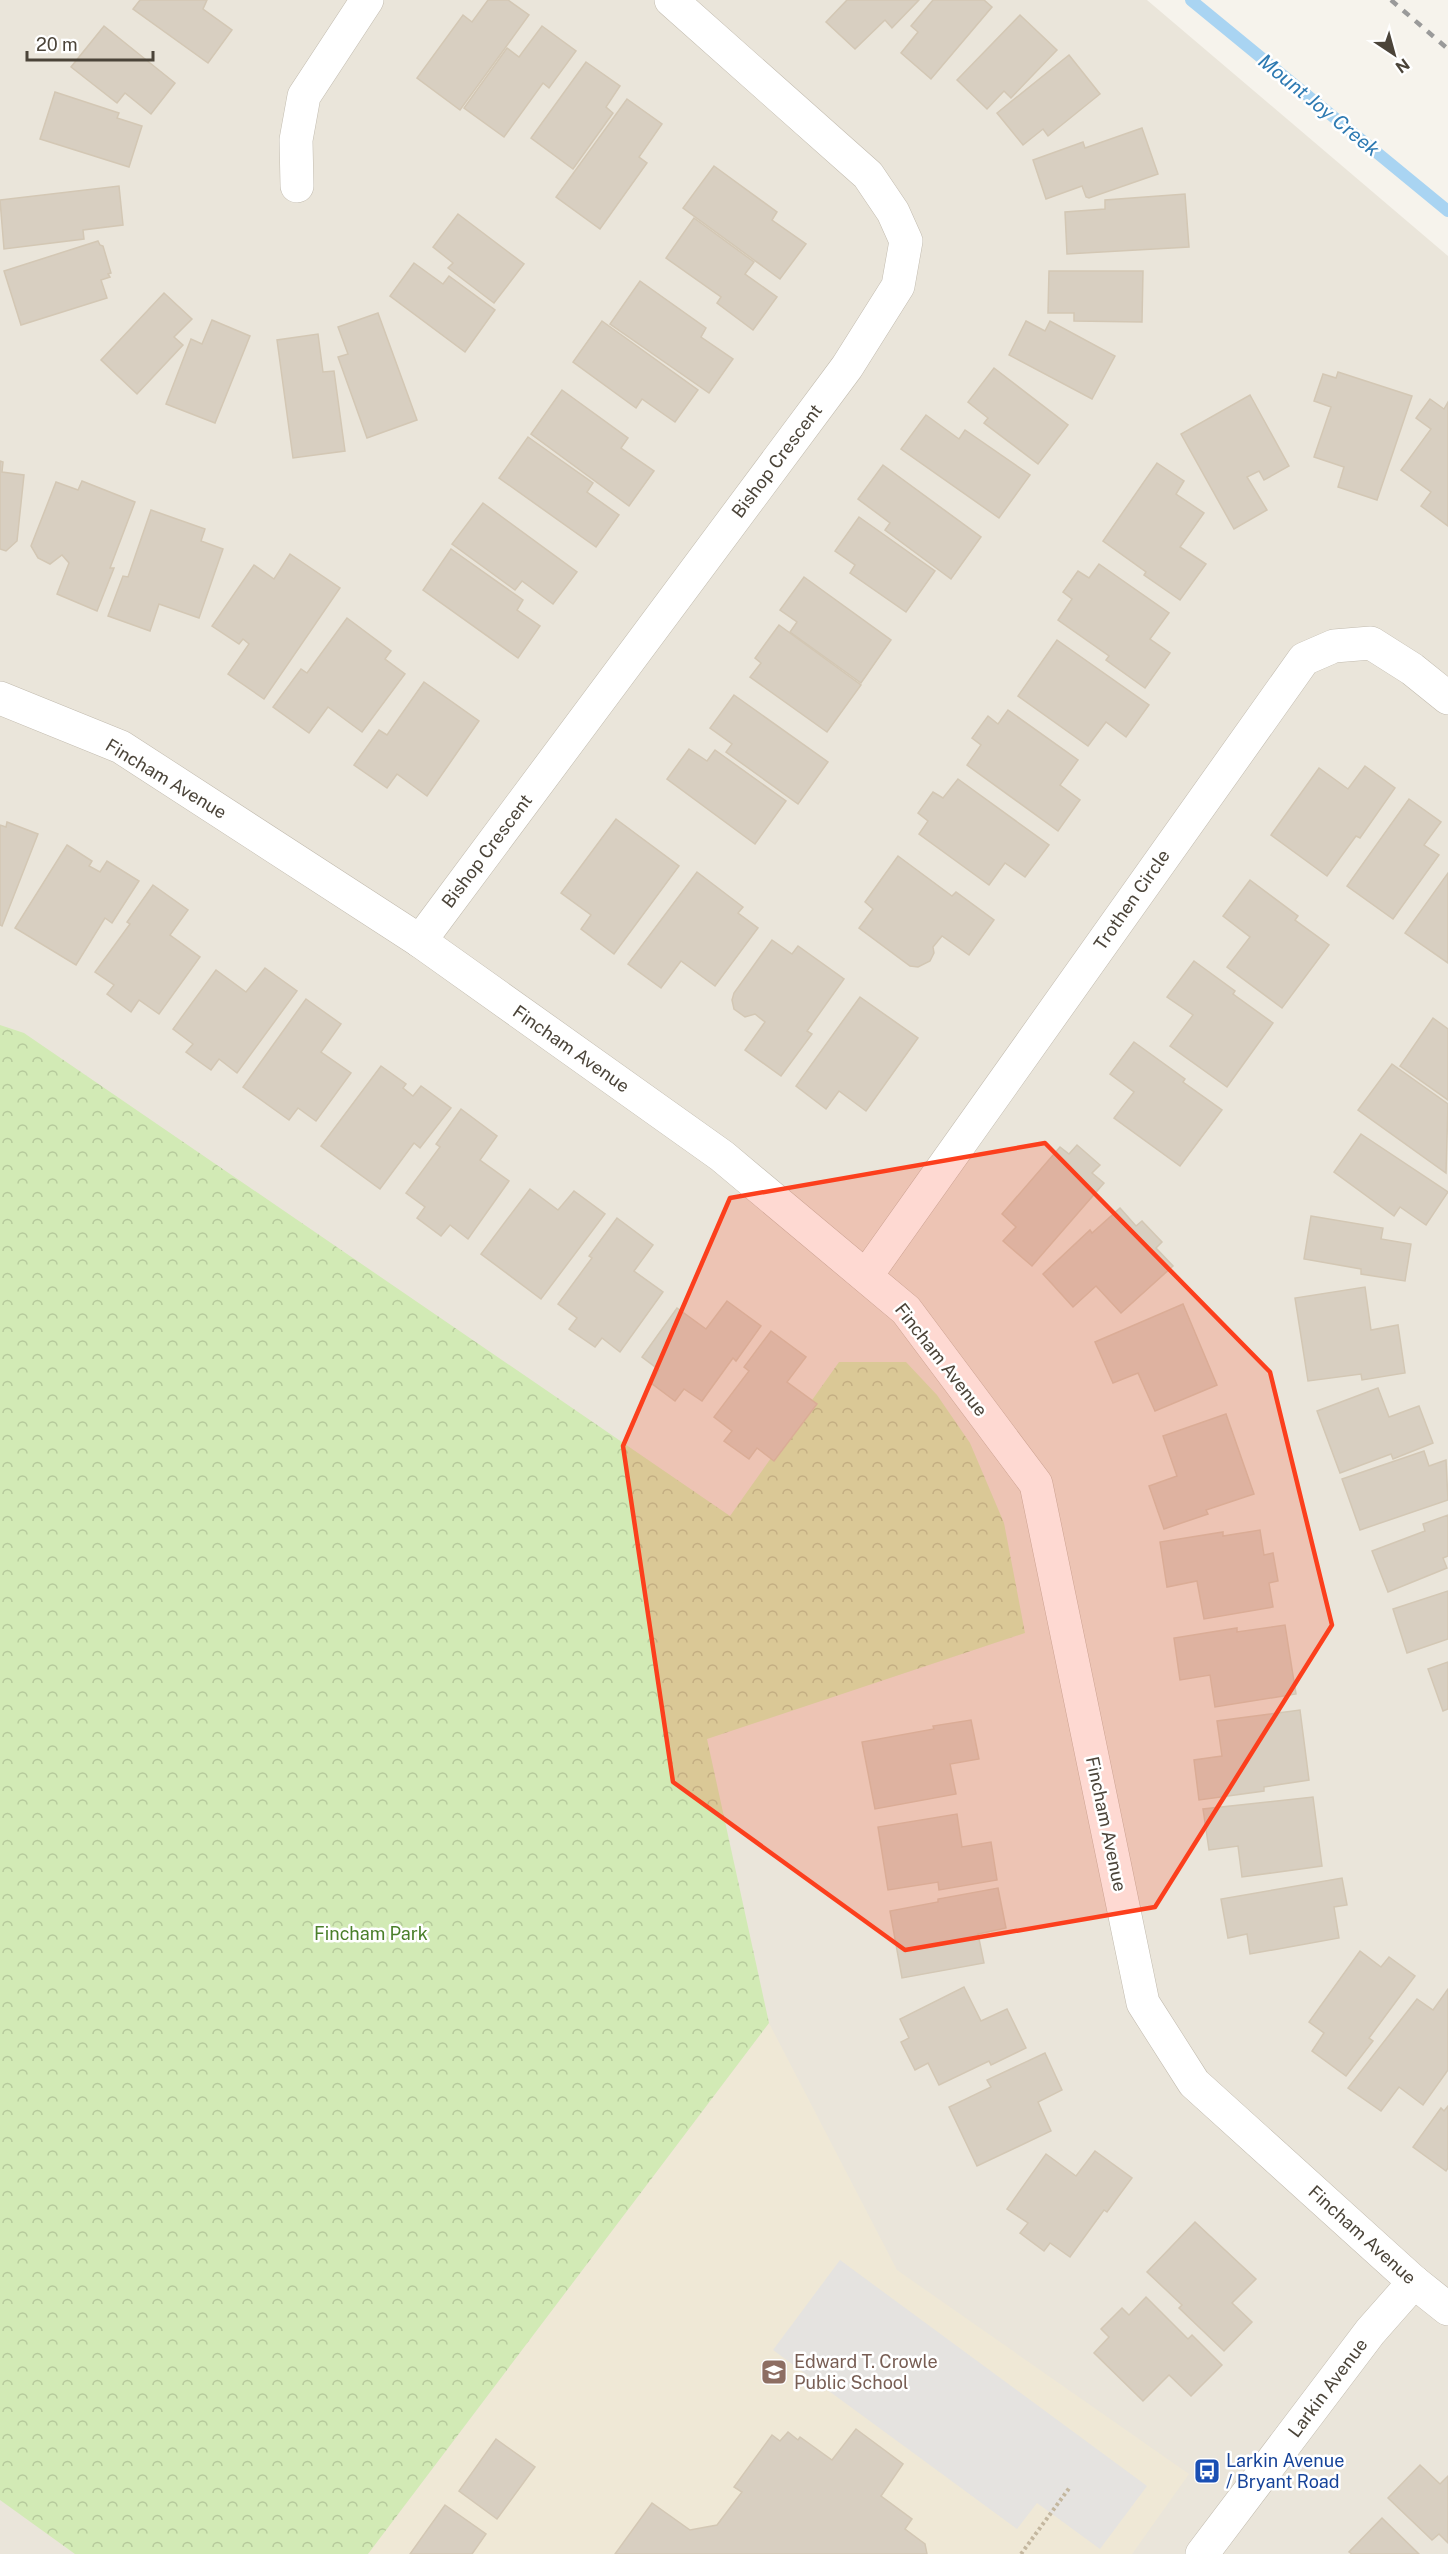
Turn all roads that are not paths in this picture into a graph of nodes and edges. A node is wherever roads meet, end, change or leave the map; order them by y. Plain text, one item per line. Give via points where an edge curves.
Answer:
1 (367, 0) edge
2 (671, 0) edge
3 (297, 186) dead end
4 (0, 698) edge
5 (1448, 698) edge
6 (420, 941) junction
7 (866, 1276) junction
8 (1414, 2282) junction
9 (1448, 2309) edge
10 (1202, 2554) edge

1 - 3 street via 303,96 296,140
2 - 6 street, Bishop Crescent via 868,175 893,212 906,241 898,286 847,367
4 - 6 street, Fincham Avenue via 121,747
5 - 7 street, Trothen Circle via 1412,669 1371,644 1334,646 1304,659
6 - 7 street, Fincham Avenue via 722,1156
7 - 8 street, Fincham Avenue via 906,1310 1036,1484 1143,2003 1194,2083
8 - 9 street, Fincham Avenue
8 - 10 street, Larkin Avenue via 1370,2332

